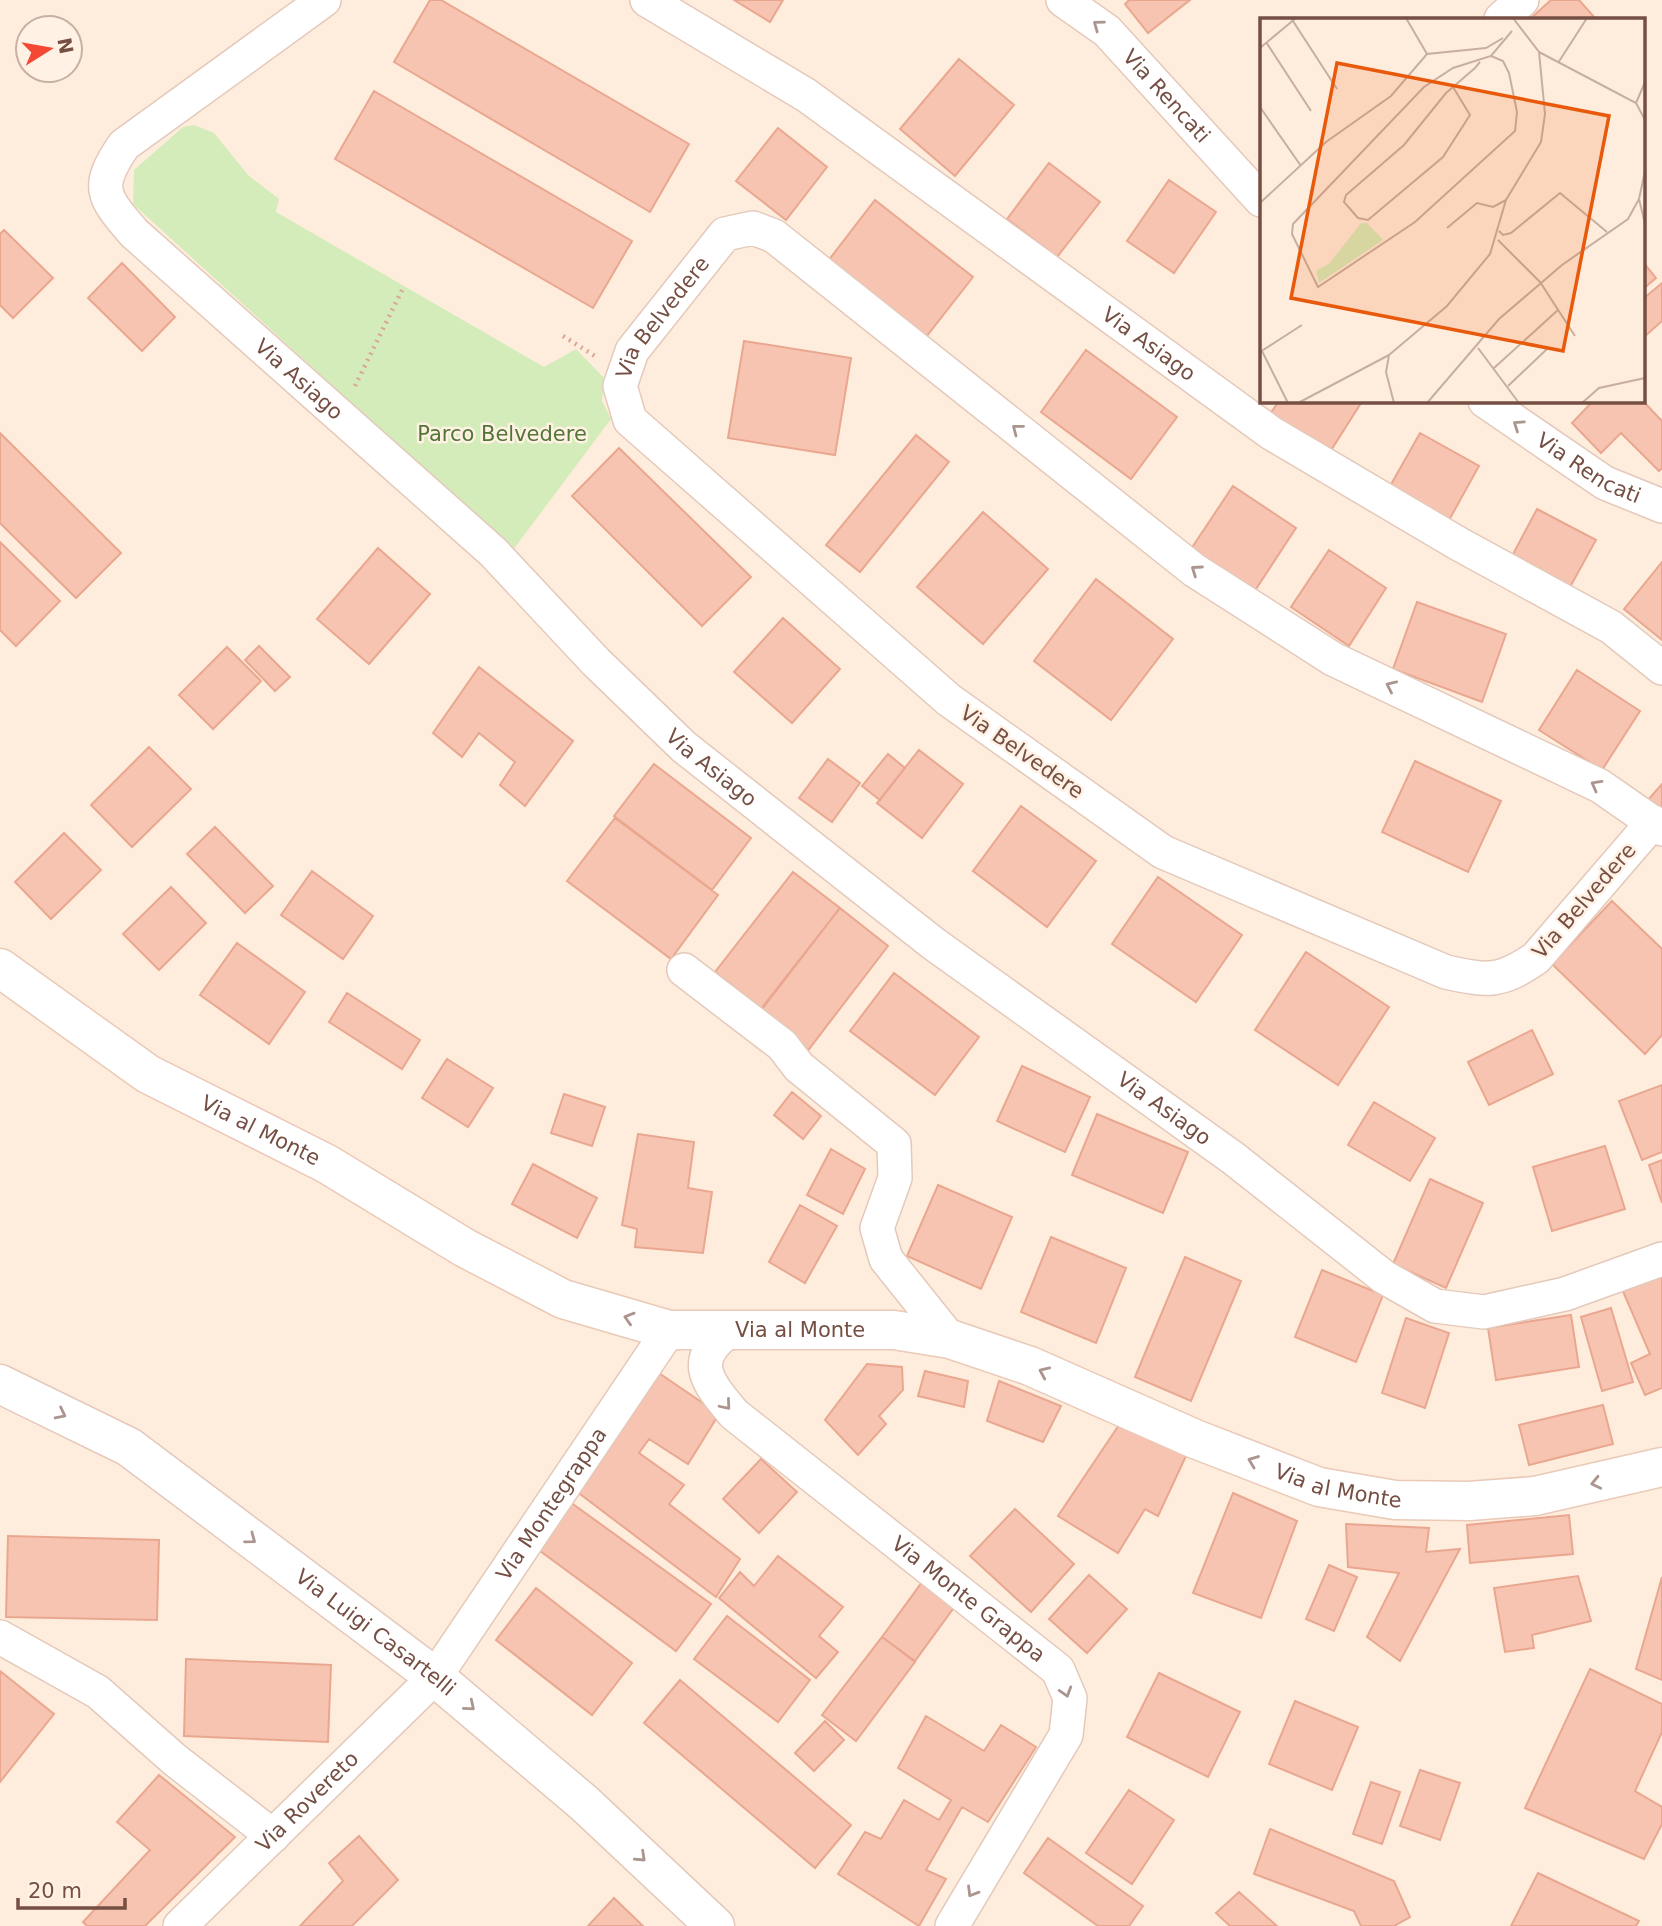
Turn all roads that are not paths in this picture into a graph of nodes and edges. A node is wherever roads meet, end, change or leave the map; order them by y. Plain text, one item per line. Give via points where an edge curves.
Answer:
1 (324, 0) edge
2 (647, 0) edge
3 (1063, 0) edge
4 (1521, 0) edge
5 (1503, 18) edge
6 (1260, 199) edge
7 (1486, 402) edge
8 (1662, 506) edge
9 (1662, 668) edge
10 (1657, 826) edge
11 (0, 968) edge
12 (684, 970) dead end
13 (1662, 1259) edge
14 (730, 1330) junction
15 (669, 1331) junction
16 (950, 1339) junction
17 (0, 1384) edge
18 (1662, 1467) edge
19 (0, 1637) edge
20 (435, 1677) junction
21 (273, 1836) junction
22 (180, 1926) edge
23 (715, 1926) edge
24 (952, 1926) edge

1 - 13 street, Via Asiago via 124,145 106,172 108,203 134,233 493,552 684,747 934,944 1233,1158 1384,1277 1435,1306 1484,1312 1565,1294
2 - 9 street, Via Asiago via 806,95 1271,433 1459,544 1611,626
6 -> 3 street, Via Rencati via 1107,31
4 - 5 street
8 -> 7 street, Via Rencati via 1605,483
10 -> 10 street, Via Belvedere via 1600,786 1334,659 1194,570 775,236 754,228 725,234 632,351 620,386 630,420 949,700 1163,852 1446,972 1483,980 1513,974 1536,958
15 -> 11 main road, Via al Monte via 563,1299 465,1248 327,1164 148,1074
12 - 16 street via 782,1045 799,1067 894,1144 895,1178 877,1228 886,1259
14 - 15 main road, Via al Monte
14 - 16 main road, Via al Monte via 894,1330
14 -> 24 street, Via Monte Grappa via 712,1343 706,1359 708,1384 734,1414 1058,1670 1070,1698 1066,1735
15 - 20 street, Via Montegrappa
18 -> 16 main road, Via al Monte via 1535,1496 1469,1501 1395,1500 1332,1489 1195,1439 1030,1366
17 -> 20 main road, Via Luigi Casartelli via 129,1447
19 - 21 street via 98,1692 175,1760
20 - 21 street, Via Rovereto
20 -> 23 main road, Via Luigi Casartelli via 584,1803
21 - 22 street, Via Rovereto

